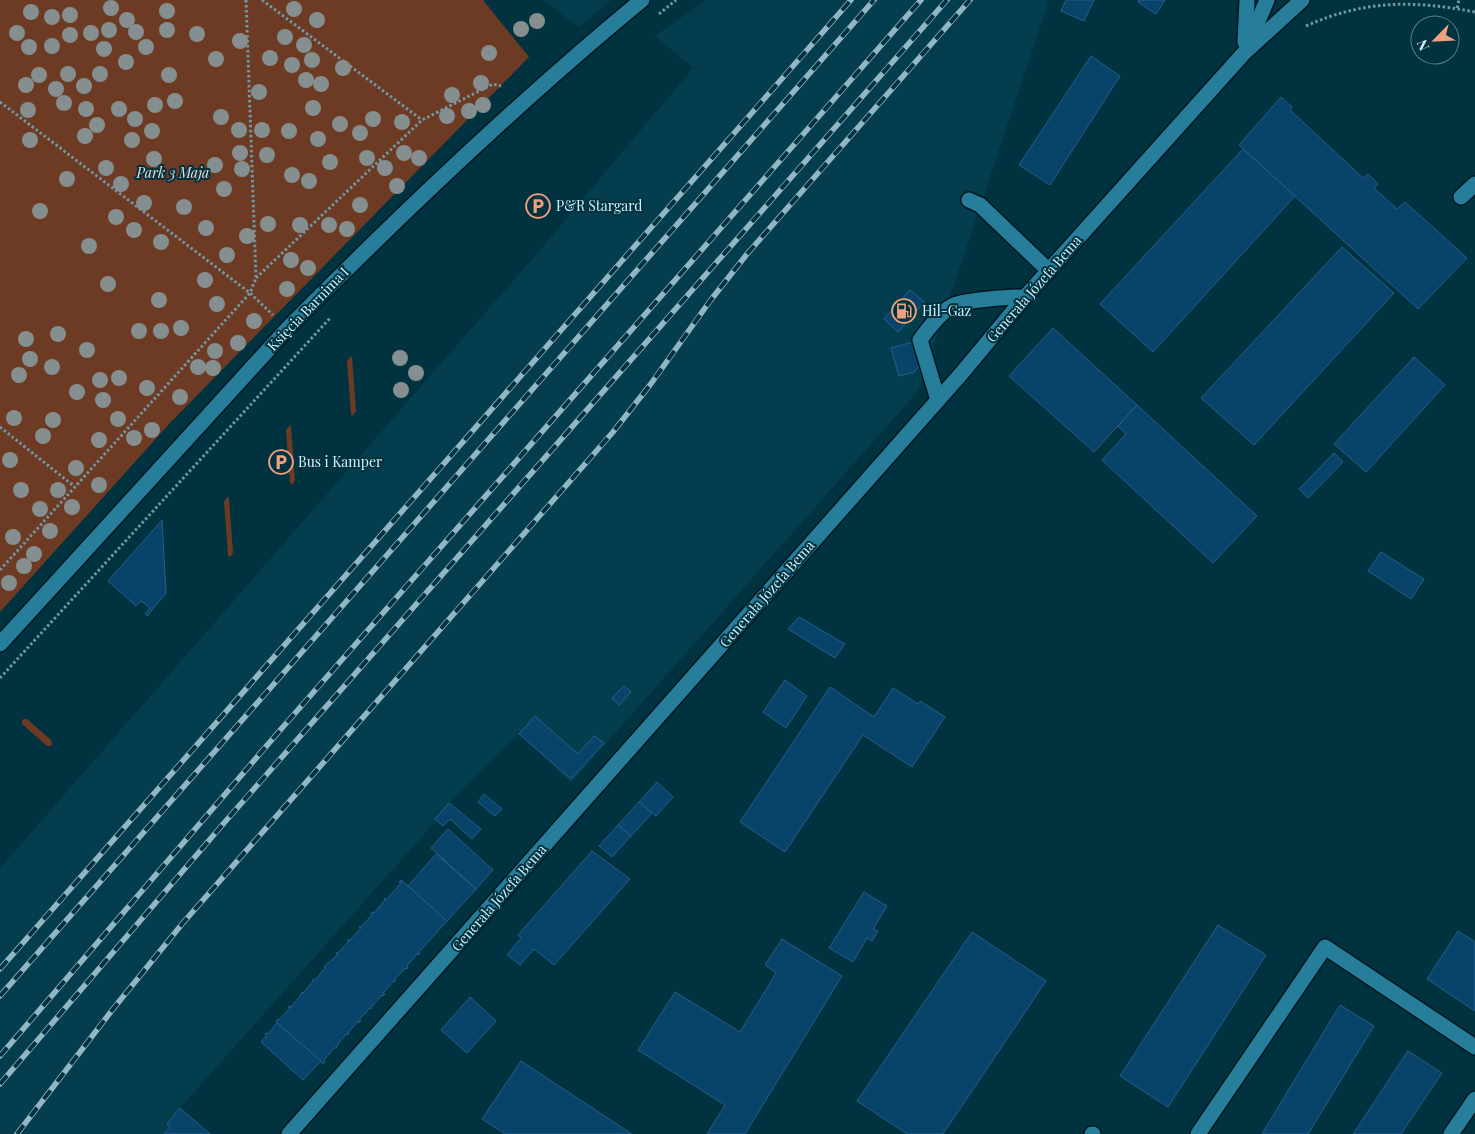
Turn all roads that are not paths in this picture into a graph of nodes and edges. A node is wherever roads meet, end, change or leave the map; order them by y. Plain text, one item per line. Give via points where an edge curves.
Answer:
1 (642, 0) edge
2 (1247, 0) edge
3 (1267, 0) edge
4 (1302, 0) edge
5 (1244, 53) junction
6 (1475, 184) edge
7 (1461, 197) dead end
8 (969, 200) dead end
9 (1049, 271) junction
10 (1025, 297) junction
11 (938, 400) junction
12 (0, 644) edge
13 (1475, 1047) edge
14 (1475, 1099) edge
15 (289, 1134) edge
16 (1198, 1134) edge
17 (1451, 1134) edge

1 - 12 street, Księcia Barnima I via 518,106 323,292
2 - 5 street
3 - 5 street, Generała Józefa Bema
4 - 5 street, Generała Józefa Bema
5 - 9 street, Generała Józefa Bema
6 - 7 street
8 - 9 street via 980,205
9 - 10 street, Generała Józefa Bema
10 - 11 street, Generała Józefa Bema
10 - 11 street via 952,305 926,332 920,340
11 - 15 street, Generała Józefa Bema
13 - 16 street via 1325,947
14 - 17 street

